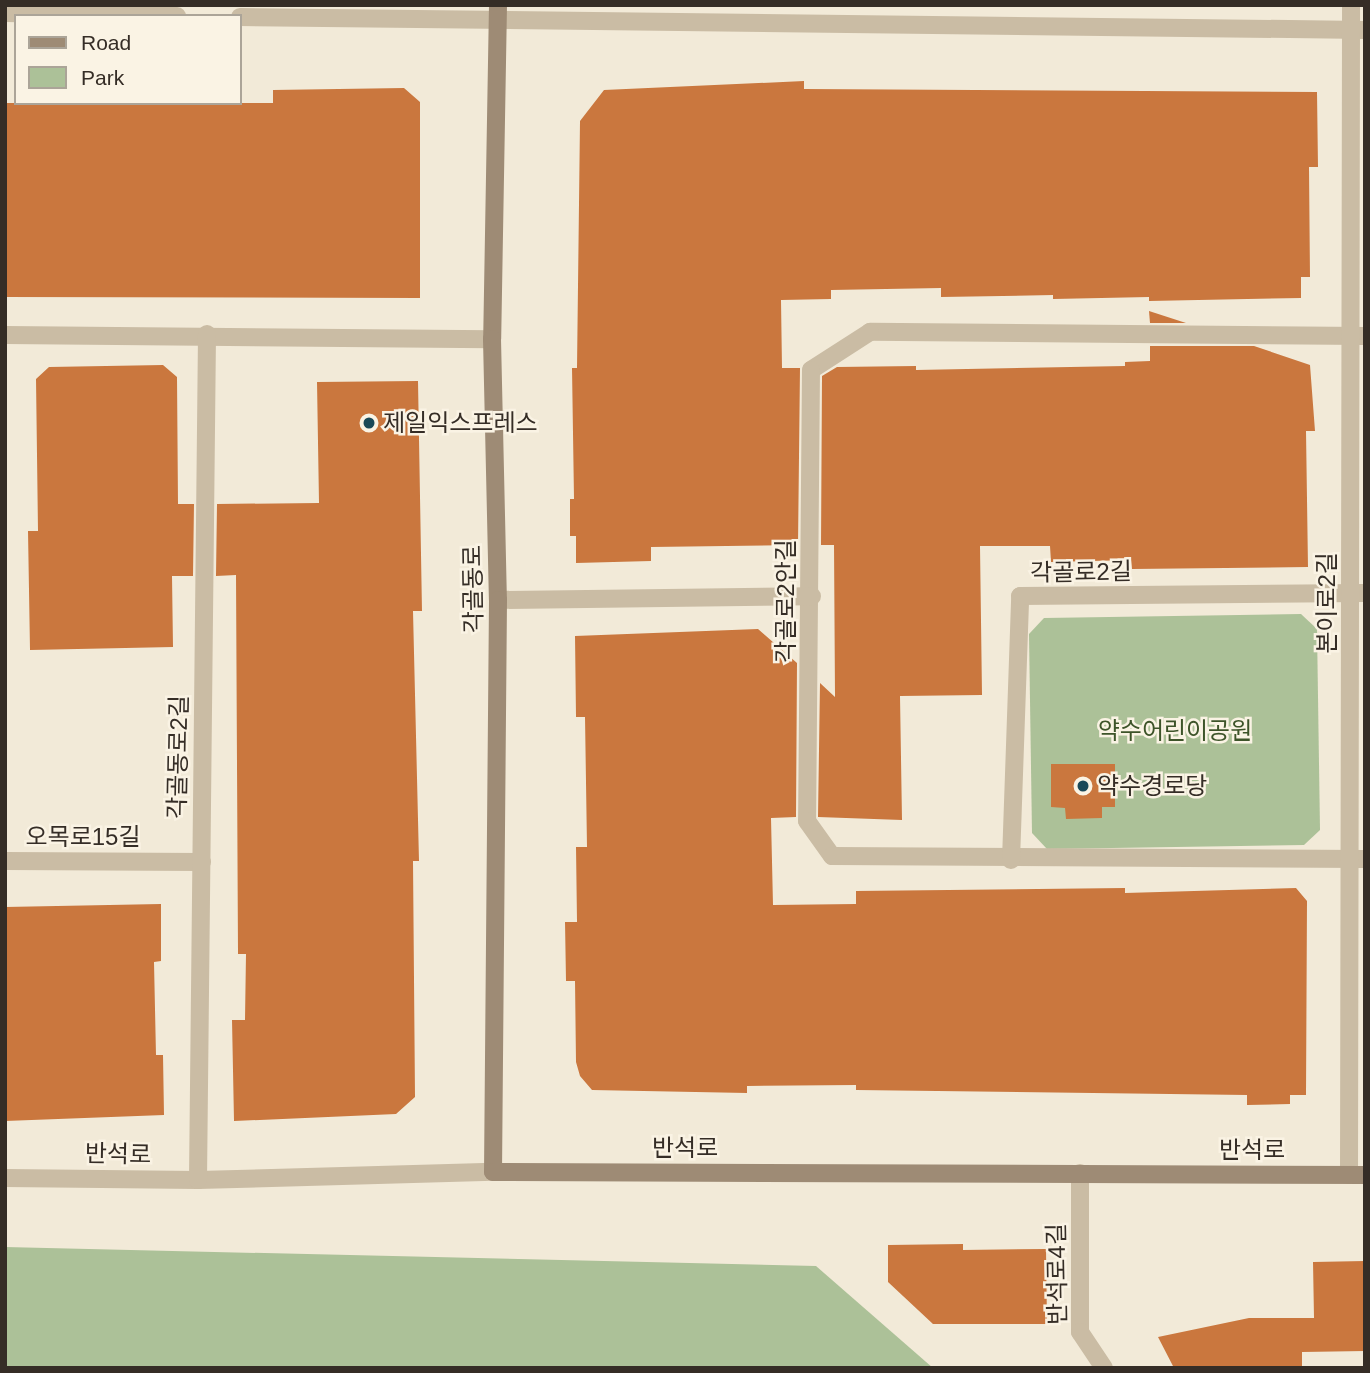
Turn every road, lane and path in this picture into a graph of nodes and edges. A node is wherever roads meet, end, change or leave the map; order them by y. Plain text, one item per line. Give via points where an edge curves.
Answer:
1 (1351, 5) edge
2 (5, 13) edge
3 (498, 13) edge
4 (62, 14) edge
5 (242, 17) edge
6 (1358, 30) edge
7 (207, 334) junction
8 (5, 335) edge
9 (1358, 336) edge
10 (492, 340) junction
11 (1359, 593) edge
12 (812, 596) junction
13 (498, 600) junction
14 (1357, 859) edge
15 (1011, 860) junction
16 (5, 861) edge
17 (202, 862) junction
18 (493, 1172) junction
19 (1080, 1173) junction
20 (1357, 1175) edge
21 (5, 1178) edge
22 (198, 1180) junction
23 (1104, 1368) edge

1 - 6 street, 본이로2길
2 - 4 street
3 - 5 street
3 - 6 street
3 - 10 street, 각골동로
6 - 9 street, 본이로2길
7 - 8 street
7 - 10 street
7 - 17 street, 각골동로2길
9 - 11 street, 본이로2길
9 - 12 street, 각골로2안길 via 870,332 811,370
10 - 13 street, 각골동로
11 - 14 street, 본이로2길
11 - 15 street, 각골로2길 via 1020,596
12 - 13 street
12 - 15 street, 각골로2안길 via 807,821 832,856
13 - 18 street, 각골동로
14 - 15 street, 각골로2안길
14 - 20 street, 본이로2길
16 - 17 street, 오목로15길
17 - 22 street, 각골동로2길
18 - 19 street, 반석로
18 - 22 street, 반석로
19 - 20 street, 반석로
19 - 23 street, 반석로4길 via 1080,1332
21 - 22 street, 반석로

